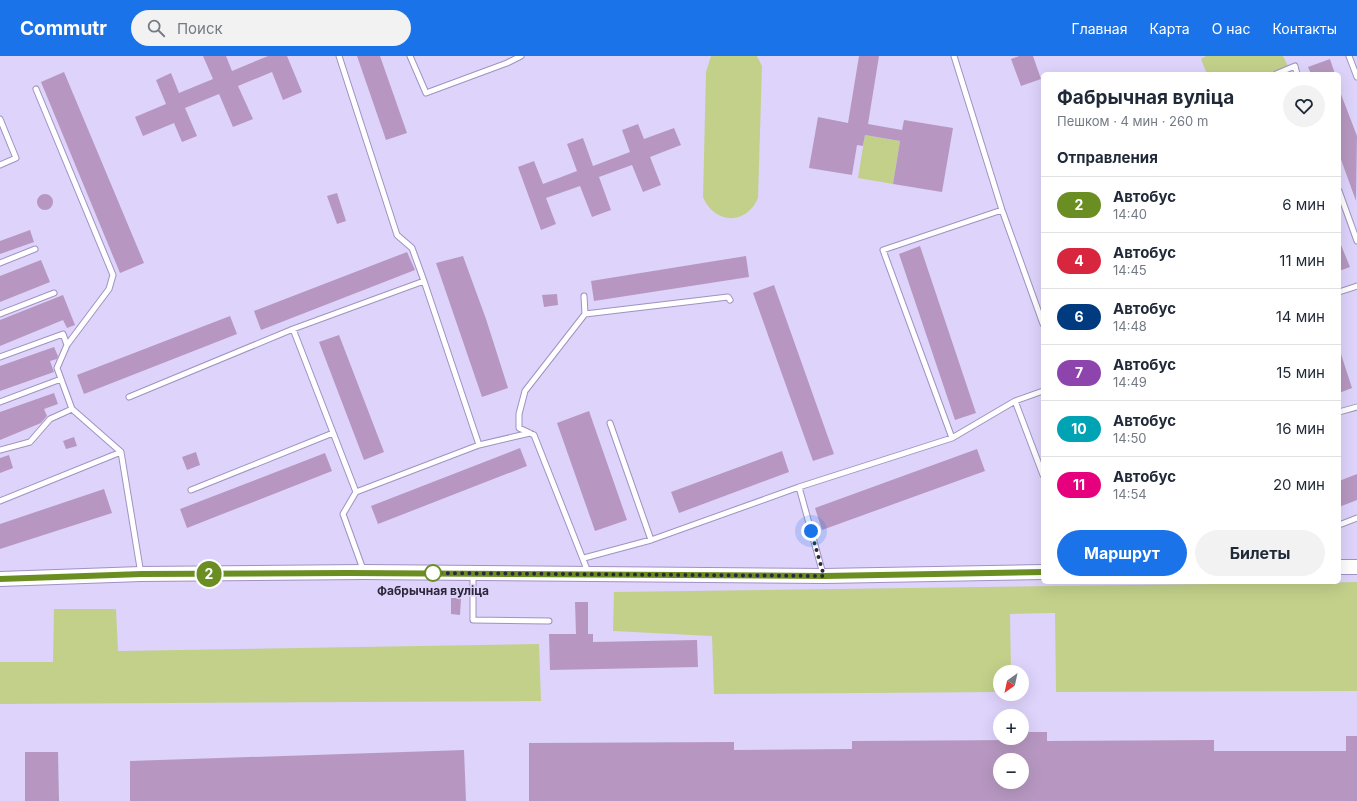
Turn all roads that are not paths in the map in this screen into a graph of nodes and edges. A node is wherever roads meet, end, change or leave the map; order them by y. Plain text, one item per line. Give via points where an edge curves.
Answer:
1 (339, 56) edge
2 (410, 56) edge
3 (521, 56) edge
4 (954, 56) edge
5 (1349, 56) edge
6 (1281, 72) edge
7 (1297, 72) edge
8 (1357, 77) edge
9 (36, 89) dead end
10 (0, 119) edge
11 (0, 164) edge
12 (1341, 197) edge
13 (1002, 210) junction
14 (1357, 241) edge
15 (34, 249) dead end
16 (0, 263) edge
17 (424, 282) junction
18 (1357, 286) edge
19 (1341, 291) edge
20 (54, 293) dead end
21 (584, 296) dead end
22 (730, 300) dead end
23 (0, 314) edge
24 (585, 314) junction
25 (1041, 318) edge
26 (292, 329) junction
27 (67, 345) junction
28 (0, 357) edge
29 (61, 380) junction
30 (1041, 392) edge
31 (129, 397) dead end
32 (1015, 401) junction
33 (0, 402) edge
34 (1357, 407) edge
35 (72, 410) junction
36 (1341, 411) edge
37 (610, 422) dead end
38 (333, 433) junction
39 (530, 433) junction
40 (952, 438) junction
41 (479, 445) junction
42 (0, 450) edge
43 (121, 452) junction
44 (1041, 470) edge
45 (798, 486) junction
46 (191, 490) dead end
47 (356, 492) junction
48 (0, 501) edge
49 (1357, 518) edge
50 (1341, 524) edge
51 (650, 540) junction
52 (584, 558) junction
53 (1341, 567) edge
54 (1357, 567) edge
55 (364, 572) junction
56 (1041, 572) edge
57 (142, 574) junction
58 (473, 574) junction
59 (589, 575) junction
60 (824, 576) junction
61 (0, 579) edge
62 (549, 620) dead end

1 - 17 lane via 397,235 412,248
2 - 3 lane via 426,93
4 - 13 lane
5 - 8 lane
6 - 7 lane via 1295,66
9 - 27 lane via 113,275 109,288
10 - 11 lane via 16,158
12 - 14 lane
13 - 25 lane
13 - 40 lane via 883,250
15 - 16 lane
17 - 26 lane
17 - 41 lane
18 - 19 lane
20 - 23 lane
21 - 24 lane
22 - 24 lane via 728,297
24 - 39 lane via 525,391 519,414 519,428
26 - 31 lane
26 - 38 lane
27 - 28 lane via 63,334
27 - 29 lane via 57,368
29 - 33 lane
29 - 35 lane
30 - 32 lane
32 - 40 lane
32 - 44 lane
34 - 36 lane
35 - 42 lane via 50,419 30,442
35 - 43 lane
37 - 51 lane
38 - 46 lane
38 - 47 lane
39 - 41 lane
39 - 52 lane via 534,435
40 - 45 lane
41 - 47 lane
43 - 48 lane
43 - 57 lane
45 - 51 lane
45 - 60 lane
47 - 55 lane via 343,514
49 - 50 lane
51 - 52 lane
52 - 59 lane
53 - 54 main road
55 - 57 main road
55 - 58 main road
56 - 60 main road
57 - 61 main road
58 - 59 main road
58 - 62 lane via 473,620
59 - 60 main road

